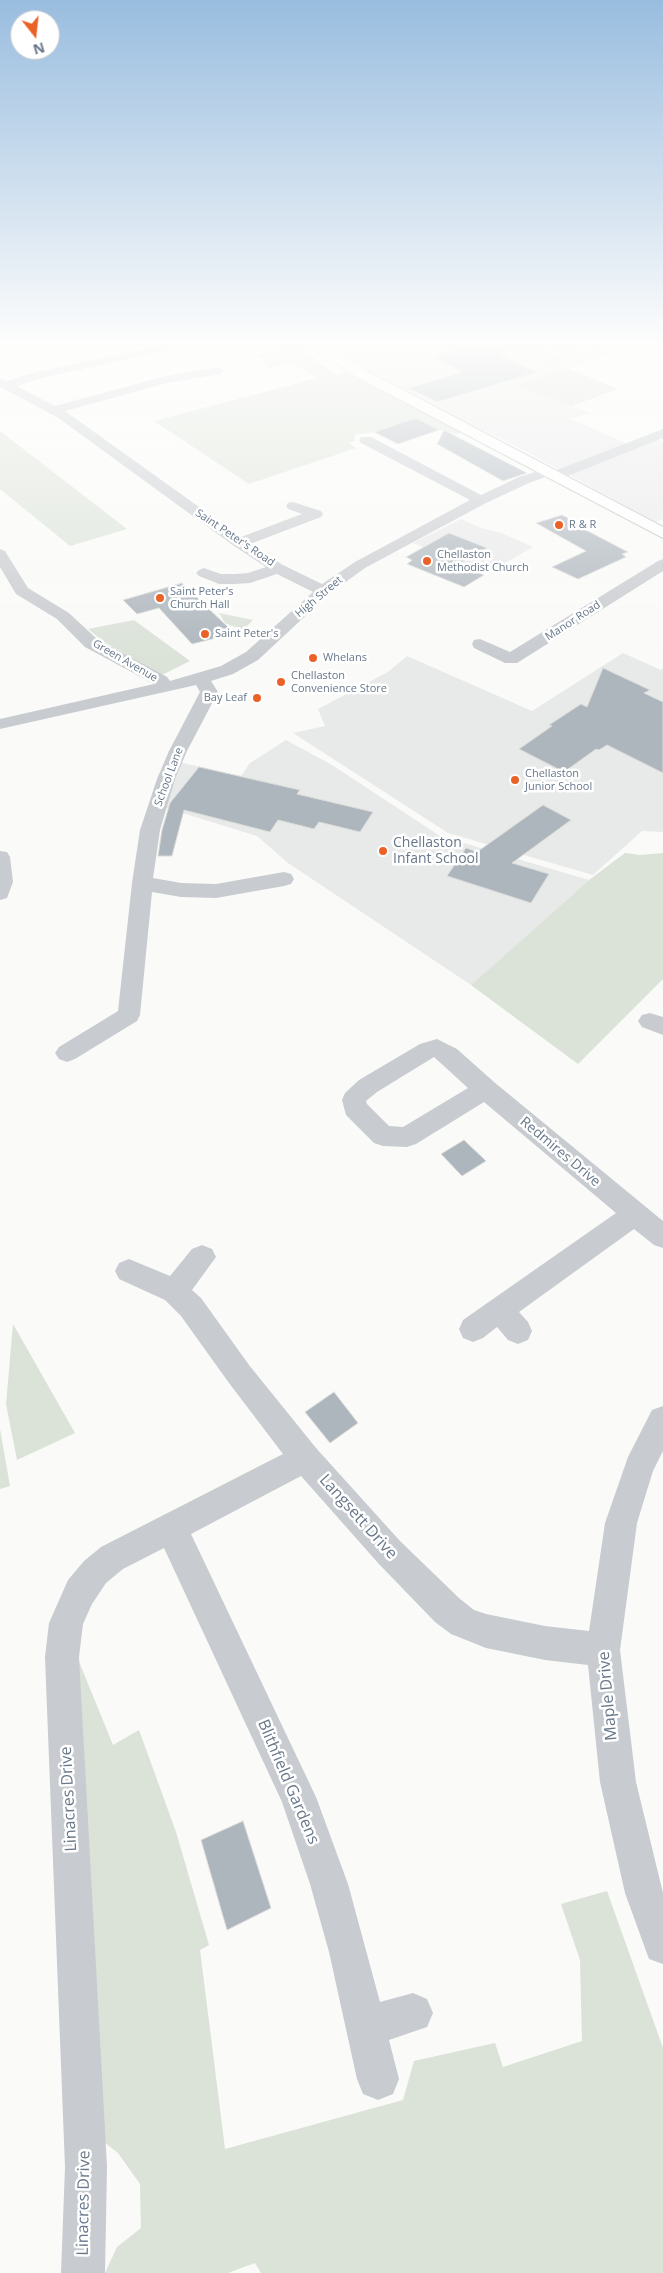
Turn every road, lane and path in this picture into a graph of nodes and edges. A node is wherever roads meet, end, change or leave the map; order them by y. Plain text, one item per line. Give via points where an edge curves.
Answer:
1 (106, 447) edge
2 (380, 447) edge
3 (500, 447) edge
4 (625, 447) edge
5 (551, 474) junction
6 (481, 500) junction
7 (293, 506) dead end
8 (663, 533) edge
9 (239, 543) junction
10 (0, 554) edge
11 (663, 564) edge
12 (278, 568) junction
13 (204, 573) dead end
14 (323, 591) junction
15 (480, 644) dead end
16 (201, 679) junction
17 (165, 688) junction
18 (0, 724) edge
19 (0, 857) edge
20 (284, 879) dead end
21 (142, 883) junction
22 (0, 893) edge
23 (67, 1053) dead end
24 (486, 1089) junction
25 (636, 1214) junction
26 (663, 1237) edge
27 (202, 1257) dead end
28 (129, 1271) dead end
29 (175, 1291) junction
30 (500, 1310) junction
31 (473, 1329) dead end
32 (518, 1331) dead end
33 (663, 1420) edge
34 (305, 1458) junction
35 (172, 1527) junction
36 (603, 1650) junction
37 (663, 1945) edge
38 (413, 2013) dead end
39 (366, 2026) junction
40 (378, 2079) dead end
41 (83, 2273) edge

1 - 9 street, Saint Peter's Road
2 - 6 street
3 - 5 main road
4 - 5 street, High Street
5 - 6 street, High Street via 524,480
5 - 8 main road
6 - 14 street, High Street via 360,565
7 - 9 street via 316,514
9 - 12 street, Saint Peter's Road
10 - 17 street, Green Avenue via 22,591 63,616 91,643 161,681
11 - 15 street, Manor Road via 511,659
12 - 13 street via 250,578 219,579
12 - 14 street, Saint Peter's Road
14 - 16 street, High Street via 252,656
16 - 17 street, High Street
16 - 21 street, School Lane via 209,692 166,779 150,830
17 - 18 street, High Street
19 - 22 street via 4,882
20 - 21 street via 216,890 181,890
21 - 23 street, School Lane via 129,1014
24 - 24 street, Redmires Drive via 450,1055 437,1048 428,1050 368,1086 354,1100 355,1108 383,1136 407,1137
24 - 25 street, Redmires Drive
25 - 26 street, Redmires Drive
25 - 30 street
27 - 29 street
28 - 29 street, Langsett Drive
29 - 34 street, Langsett Drive via 191,1307
30 - 31 street
30 - 32 street
33 - 36 street, Maple Drive via 639,1467 621,1523
34 - 35 street, Linacres Drive
34 - 36 street, Langsett Drive via 389,1552 463,1622 486,1632
35 - 39 street, Blithfield Gardens via 298,1797 329,1884
35 - 41 street, Linacres Drive via 112,1558 95,1572 80,1592 66,1623 62,1657 86,2167
36 - 37 street, Maple Drive via 623,1808 644,1894
38 - 39 street
39 - 40 street, Blithfield Gardens

